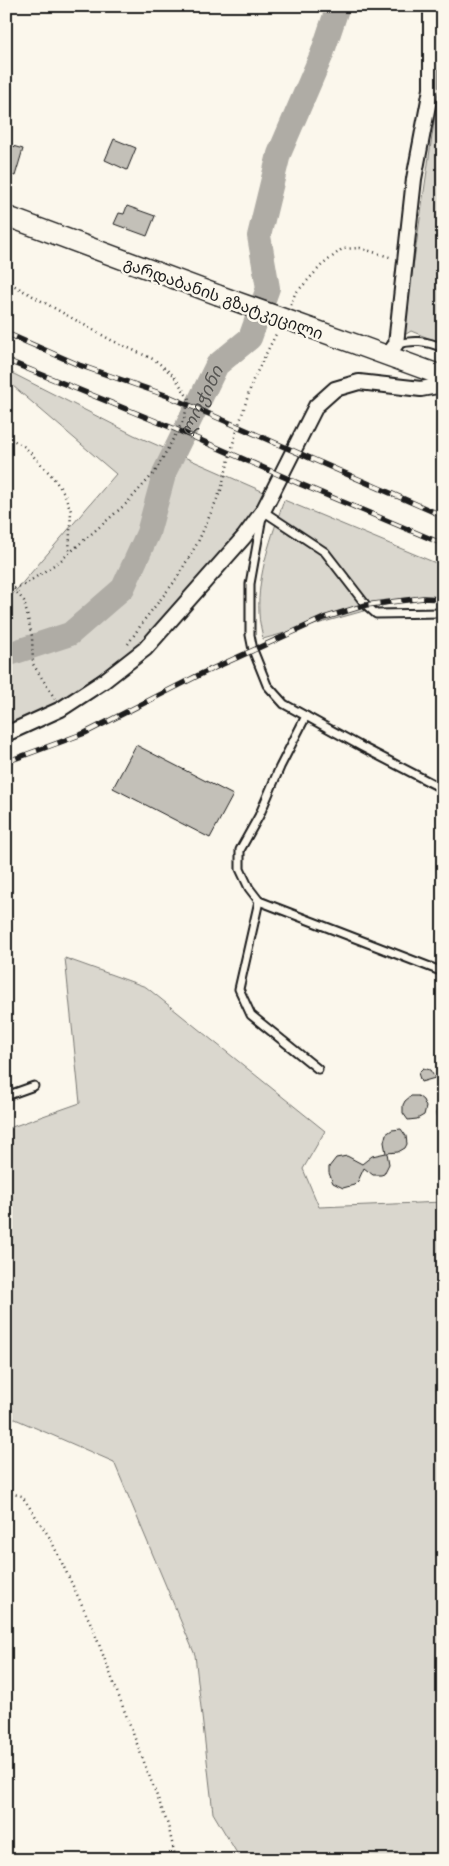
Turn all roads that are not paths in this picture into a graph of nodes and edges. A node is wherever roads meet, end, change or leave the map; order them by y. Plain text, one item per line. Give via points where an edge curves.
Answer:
1 (431, 6) edge
2 (6, 216) edge
3 (443, 348) edge
4 (392, 350) junction
5 (443, 376) edge
6 (443, 385) edge
7 (263, 511) junction
8 (443, 613) edge
9 (306, 716) junction
10 (6, 734) edge
11 (443, 789) edge
12 (6, 863) edge
13 (6, 867) edge
14 (258, 901) junction
15 (443, 972) edge
16 (318, 1069) dead end
17 (34, 1086) dead end
18 (6, 1096) edge

1 - 4 street via 431,89 414,179
2 - 4 main road, გარდაბანის გზატკეცილი, bridge via 358,345
3 - 4 lane via 413,340
4 - 5 main road, გარდაბანის გზატკეცილი
6 - 7 street via 421,389 359,382 335,389 316,406
7 - 8 lane via 325,552 376,614
7 - 9 lane via 250,584 253,650 267,685 275,695
7 - 10 street via 145,649 61,709
9 - 11 lane
9 - 14 lane via 240,850 240,869
12 - 13 lane
14 - 15 lane
14 - 16 lane via 239,989 251,1015
17 - 18 lane

